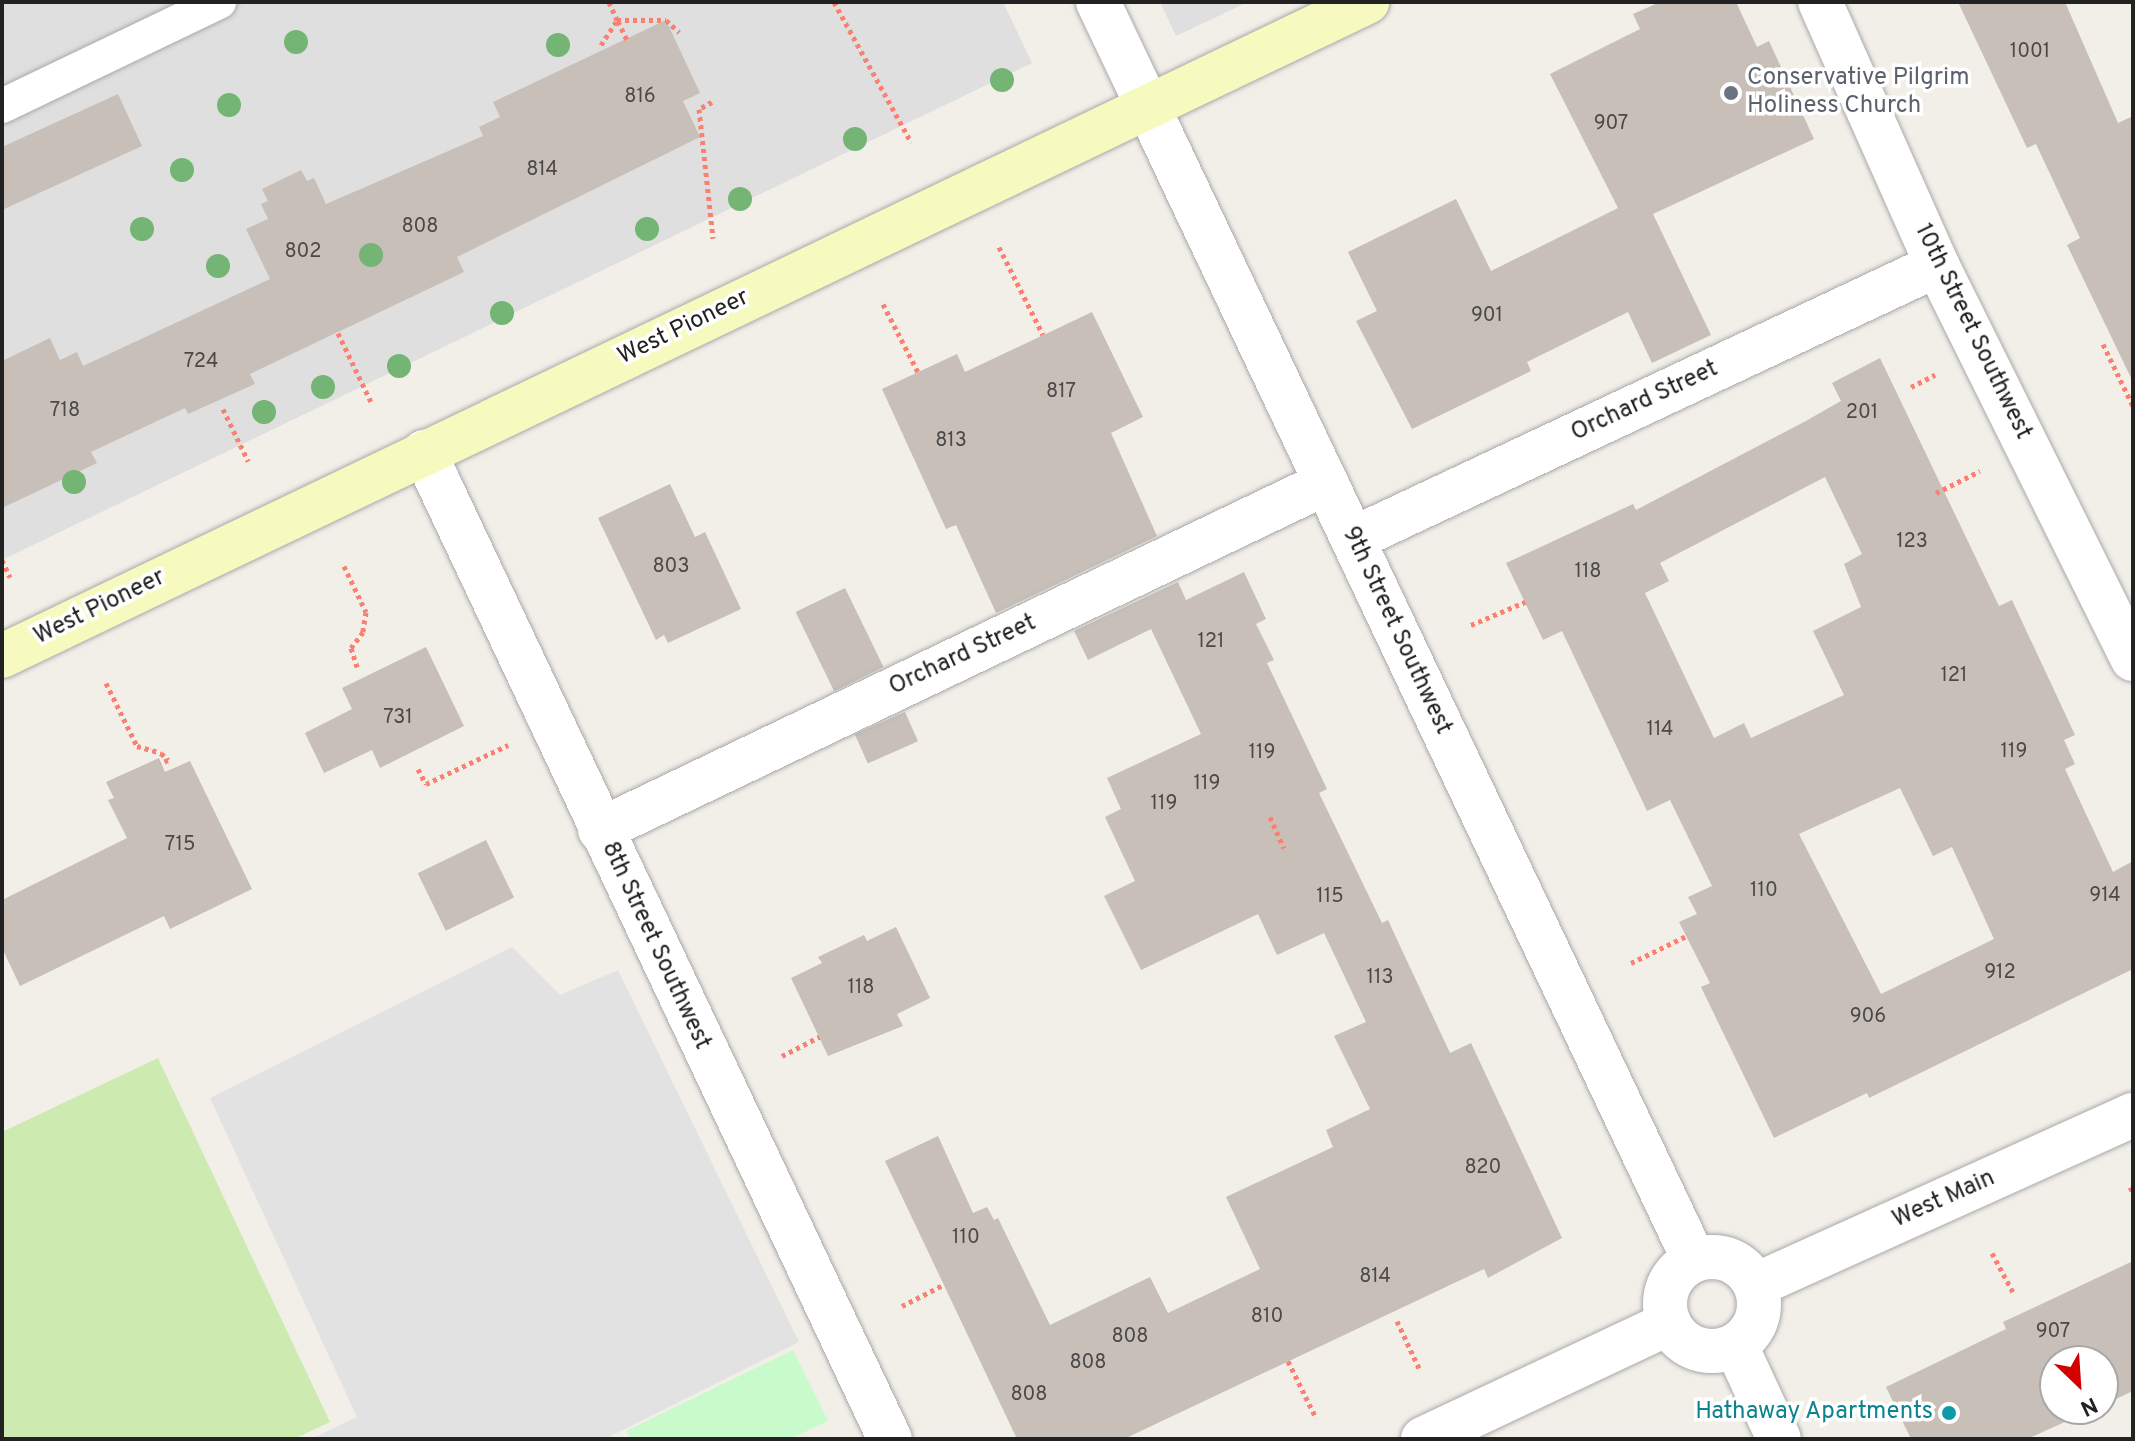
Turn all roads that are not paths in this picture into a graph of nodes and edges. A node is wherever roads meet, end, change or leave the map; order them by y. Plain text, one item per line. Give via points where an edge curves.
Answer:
1 (219, 2) edge
2 (1098, 2) edge
3 (1367, 2) edge
4 (1820, 2) edge
5 (2, 106) edge
6 (1148, 107) junction
7 (1937, 265) junction
8 (424, 452) junction
9 (1326, 483) junction
10 (1353, 539) junction
11 (2, 656) edge
12 (2133, 659) edge
13 (600, 830) junction
14 (2133, 1115) edge
15 (1694, 1260) junction
16 (1756, 1285) junction
17 (1669, 1323) junction
18 (1736, 1346) junction
19 (890, 1439) edge
20 (1423, 1439) edge
21 (1779, 1439) edge

1 - 5 lane
2 - 6 street, 9th Street Southwest
3 - 6 main road, West Pioneer
4 - 7 street, 10th Street Southwest
6 - 8 main road, West Pioneer
6 - 9 street, 9th Street Southwest
7 - 10 street, Orchard Street
7 - 12 street, 10th Street Southwest
8 - 11 main road, West Pioneer
8 - 13 street, 8th Street Southwest
9 - 10 street, 9th Street Southwest
9 - 13 street, Orchard Street
10 - 15 street, 9th Street Southwest
13 - 19 street, 8th Street Southwest
14 - 16 street, West Main
15 - 16 street via 1730,1259
15 - 17 street via 1668,1287
16 - 18 street via 1757,1319
17 - 18 street via 1697,1349
17 - 20 street
18 - 21 street

